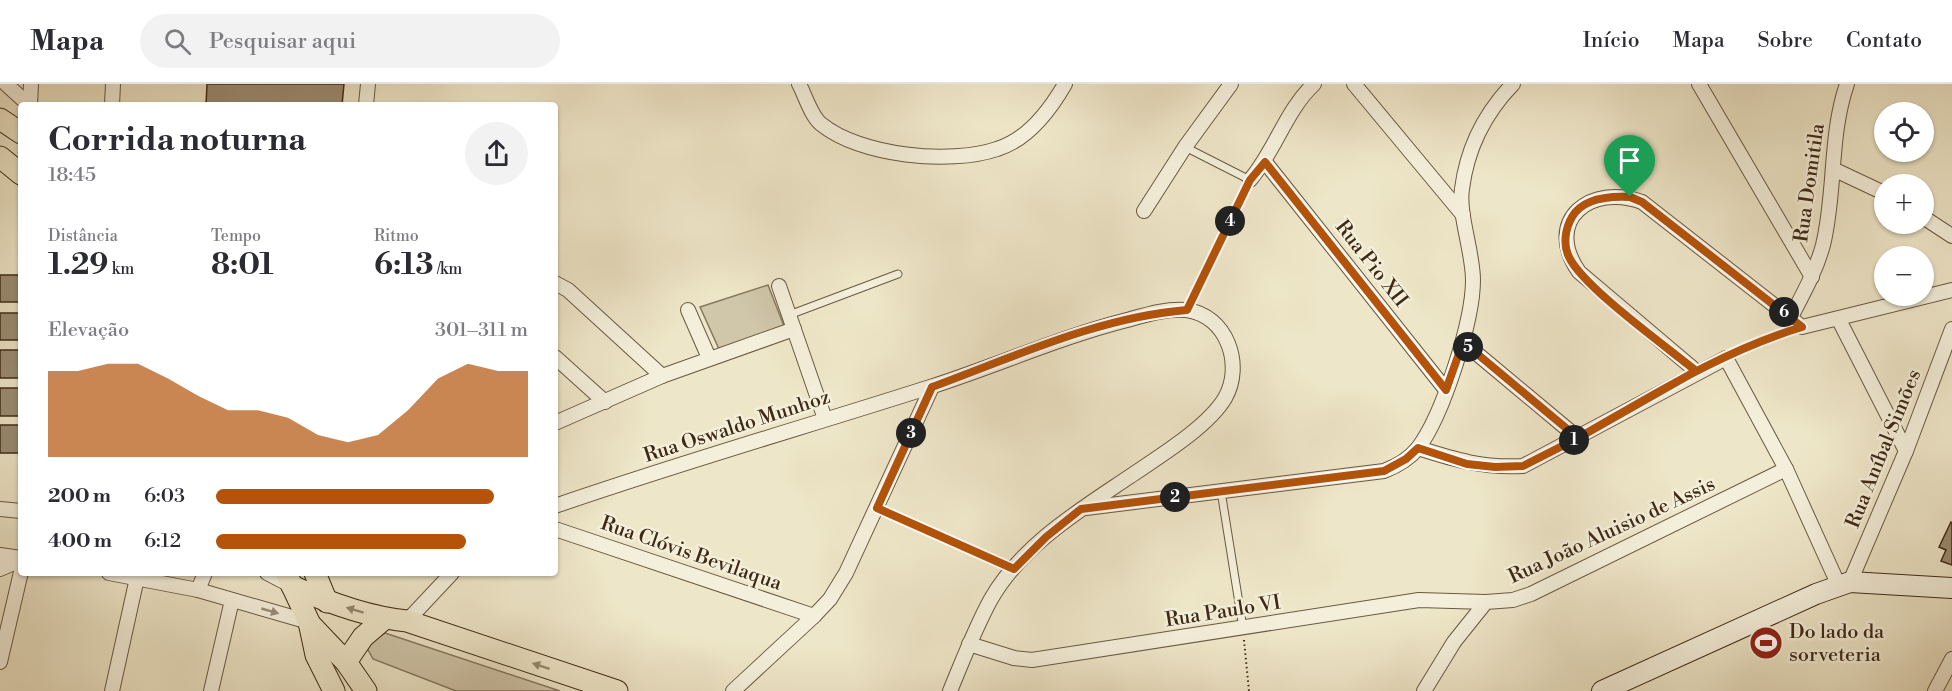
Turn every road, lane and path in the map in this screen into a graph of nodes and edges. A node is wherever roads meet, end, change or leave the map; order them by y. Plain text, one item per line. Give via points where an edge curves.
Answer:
1 (6, 84) edge
2 (31, 84) edge
3 (113, 84) edge
4 (368, 84) edge
5 (800, 84) edge
6 (1065, 84) edge
7 (1231, 84) edge
8 (1314, 84) edge
9 (1354, 84) edge
10 (1513, 84) edge
11 (1699, 84) edge
12 (1847, 84) edge
13 (26, 102) edge
14 (29, 102) edge
15 (112, 102) edge
16 (366, 102) edge
17 (0, 119) edge
18 (18, 131) edge
19 (1185, 147) junction
20 (1, 160) edge
21 (1265, 162) junction
22 (1833, 169) junction
23 (18, 172) edge
24 (1250, 180) junction
25 (1874, 188) edge
26 (1144, 211) dead end
27 (1465, 216) junction
28 (1934, 224) edge
29 (1952, 236) edge
30 (897, 274) dead end
31 (1812, 277) junction
32 (558, 285) edge
33 (779, 286) dead end
34 (1952, 290) edge
35 (688, 310) dead end
36 (1187, 310) junction
37 (789, 315) junction
38 (1791, 317) junction
39 (1839, 320) junction
40 (1802, 327) junction
41 (794, 329) junction
42 (1952, 329) edge
43 (1463, 342) junction
44 (709, 358) junction
45 (1726, 358) junction
46 (558, 360) edge
47 (1696, 371) junction
48 (662, 376) junction
49 (932, 387) junction
50 (1446, 390) junction
51 (605, 402) junction
52 (825, 419) junction
53 (558, 422) edge
54 (1578, 438) junction
55 (1418, 448) junction
56 (1906, 451) junction
57 (1785, 469) junction
58 (1221, 491) junction
59 (558, 505) edge
60 (877, 508) junction
61 (0, 509) edge
62 (1081, 509) junction
63 (18, 511) edge
64 (558, 530) edge
65 (0, 555) edge
66 (18, 558) edge
67 (18, 560) edge
68 (0, 569) edge
69 (1014, 569) junction
70 (20, 576) edge
71 (126, 576) edge
72 (204, 576) edge
73 (316, 576) edge
74 (449, 576) edge
75 (137, 578) junction
76 (289, 580) edge
77 (1844, 584) junction
78 (1952, 588) edge
79 (198, 590) junction
80 (232, 600) junction
81 (327, 602) junction
82 (1486, 602) junction
83 (814, 616) junction
84 (384, 619) junction
85 (407, 621) junction
86 (309, 622) junction
87 (1243, 628) junction
88 (969, 644) junction
89 (1952, 659) edge
90 (0, 662) edge
91 (346, 662) junction
92 (112, 691) edge
93 (211, 691) edge
94 (334, 691) edge
95 (366, 691) edge
96 (617, 691) edge
97 (733, 691) edge
98 (950, 691) edge
99 (1249, 691) edge
100 (1424, 691) edge
101 (1602, 691) edge
102 (1935, 691) edge

1 - 13 street
2 - 14 street
3 - 15 street
4 - 16 street
5 - 6 street via 819,123 853,143 897,153 960,156 998,149 1030,130
7 - 19 street
8 - 21 street via 1302,94
9 - 27 street
10 - 27 street via 1497,101 1473,145 1461,192
11 - 31 street
12 - 22 street, Rua Domitila via 1836,128
17 - 18 main road
19 - 24 lane
19 - 26 street
20 - 23 main road
21 - 24 street
21 - 50 street, Rua Pio XII
22 - 25 street
22 - 31 street, Rua Domitila via 1822,245
24 - 36 path
27 - 43 street via 1473,279 1472,309
28 - 29 street
30 - 37 lane
31 - 38 street, Rua Domitila
32 - 48 street
33 - 37 street
34 - 39 street
35 - 44 street
36 - 49 street, Rua Oswaldo Munhoz via 1154,313 1100,327
36 - 62 street via 1219,328 1227,340 1234,374 1224,399 1173,447
37 - 41 street
38 - 40 street
38 - 47 street via 1642,202 1614,196 1589,202 1576,211 1568,226 1565,242 1569,257 1579,272
39 - 40 street
39 - 56 street
40 - 45 path
41 - 44 street
41 - 52 street
42 - 56 street, Rua Aníbal Simões
43 - 50 street
43 - 54 street
44 - 48 street
45 - 47 street
45 - 57 street
46 - 51 street
47 - 54 street
48 - 51 street
49 - 52 street, Rua Oswaldo Munhoz
49 - 60 street
50 - 55 street
51 - 53 street
52 - 59 street, Rua Oswaldo Munhoz
54 - 55 street via 1523,466 1467,464
55 - 58 street via 1384,471
56 - 77 street, Rua Aníbal Simões
57 - 77 street
57 - 82 street, Rua João Aluisio de Assis via 1531,594
58 - 62 street
58 - 87 lane
60 - 69 path
60 - 83 street via 846,573
61 - 63 street
62 - 69 street
64 - 83 street, Rua Clóvis Bevilaqua
65 - 66 street
67 - 68 street
69 - 88 street via 993,596
70 - 90 street
71 - 75 street
72 - 79 street
73 - 81 main road
74 - 85 street
75 - 79 street
75 - 92 street
76 - 81 main road
76 - 86 main road
77 - 78 street
77 - 101 street
79 - 80 street
80 -> 86 street
80 - 93 street
84 -> 81 main road
82 - 87 street, Rua Paulo VI via 1419,600
82 - 100 street via 1454,642
83 - 97 street
84 - 85 main road
84 - 91 main road via 363,637
96 -> 85 main road
86 - 91 main road
86 - 94 main road via 316,655
87 - 88 street, Rua Paulo VI via 1032,660
87 - 99 path
88 - 98 street
89 - 102 street
91 - 95 main road

